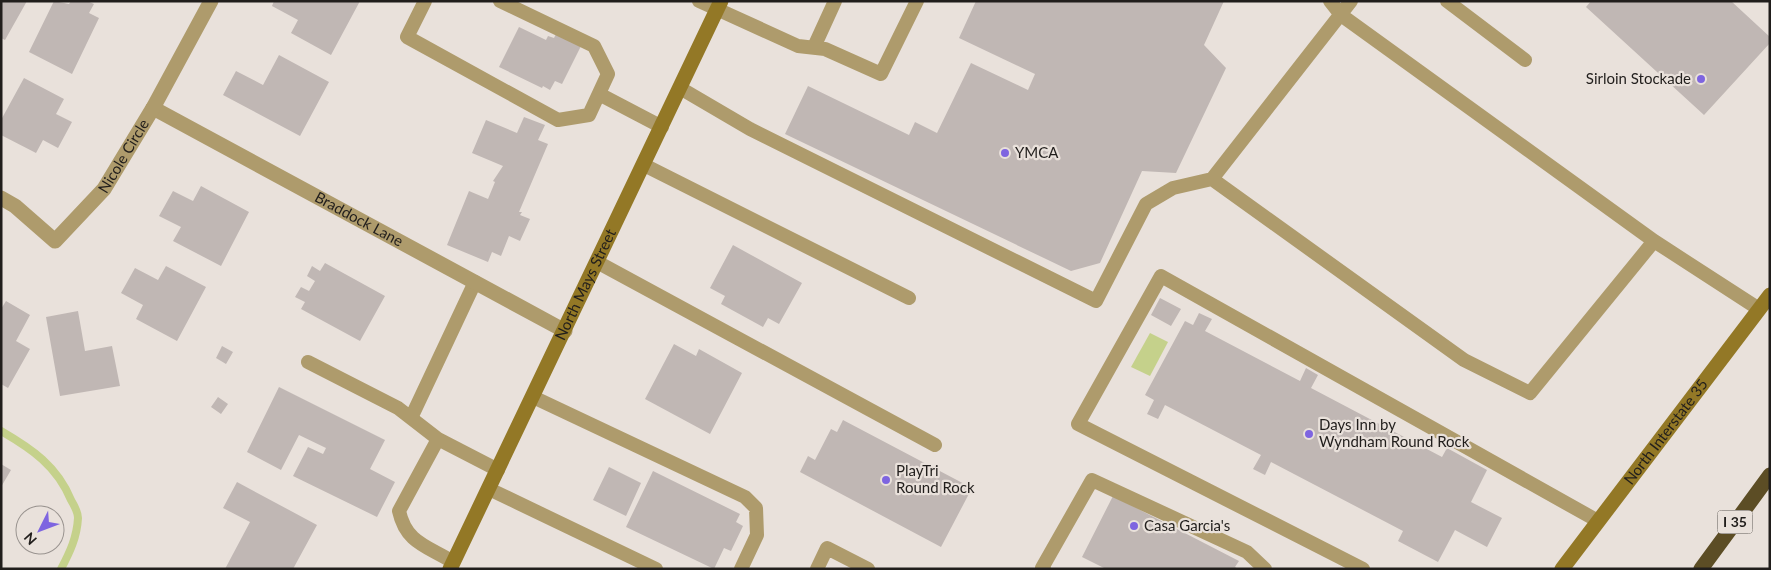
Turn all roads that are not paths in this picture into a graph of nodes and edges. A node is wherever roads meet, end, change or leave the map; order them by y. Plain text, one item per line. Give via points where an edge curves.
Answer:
1 (211, 1) edge
2 (426, 1) edge
3 (500, 1) edge
4 (699, 1) edge
5 (835, 1) edge
6 (917, 1) edge
7 (1330, 1) edge
8 (1351, 1) edge
9 (1447, 1) edge
10 (719, 6) edge
11 (1341, 15) junction
12 (814, 47) junction
13 (1525, 60) dead end
14 (680, 88) junction
15 (599, 94) junction
16 (154, 108) junction
17 (662, 127) junction
18 (644, 164) junction
19 (1212, 179) junction
20 (1, 198) edge
21 (1654, 241) junction
22 (598, 262) junction
23 (475, 282) junction
24 (1770, 294) edge
25 (909, 298) dead end
26 (1759, 309) junction
27 (565, 331) junction
28 (308, 362) dead end
29 (533, 397) junction
30 (410, 418) junction
31 (438, 439) junction
32 (935, 445) dead end
33 (498, 470) junction
34 (1770, 474) edge
35 (489, 489) junction
36 (1598, 521) junction
37 (452, 565) edge
38 (656, 569) edge
39 (741, 569) edge
40 (818, 569) edge
41 (868, 569) edge
42 (1044, 569) edge
43 (1265, 569) edge
44 (1363, 569) edge
45 (1562, 569) edge
46 (1700, 569) edge

1 - 16 street, Nicole Circle
2 - 15 lane via 407,37 558,120 590,115
3 - 15 lane via 594,46 608,74
4 - 10 lane
5 - 12 lane
6 - 12 lane via 881,74
7 - 11 lane
8 - 11 lane
9 - 13 lane
10 - 12 lane via 798,46
10 - 14 main road, North Mays Street
11 - 19 lane
11 - 21 lane
14 - 17 main road, North Mays Street
14 - 19 lane via 750,129 1096,302 1146,204 1173,188
15 - 17 lane
16 - 20 street, Nicole Circle via 104,189 55,241
16 - 23 street, Braddock Lane
17 - 18 main road, North Mays Street
18 - 22 main road, North Mays Street
18 - 25 lane
19 - 21 lane via 1464,360 1530,393
21 - 26 lane
22 - 27 main road, North Mays Street
22 - 32 lane
23 - 27 street, Braddock Lane
23 - 30 lane
24 - 26 main road, North Interstate 35
26 - 36 main road, North Interstate 35
27 - 29 main road, North Mays Street
28 - 30 lane via 398,408
29 - 33 main road, North Mays Street
29 - 39 lane via 744,497 756,508 757,535
30 - 31 lane
31 - 33 lane
31 - 37 lane via 399,511 402,526 410,537
33 - 35 main road, North Mays Street
34 - 46 highway, I 35
35 - 37 main road, North Mays Street
35 - 38 lane
36 - 44 lane via 1161,276 1078,424
36 - 45 main road, North Interstate 35
40 - 41 lane via 827,548
42 - 43 lane via 1092,480 1247,552

